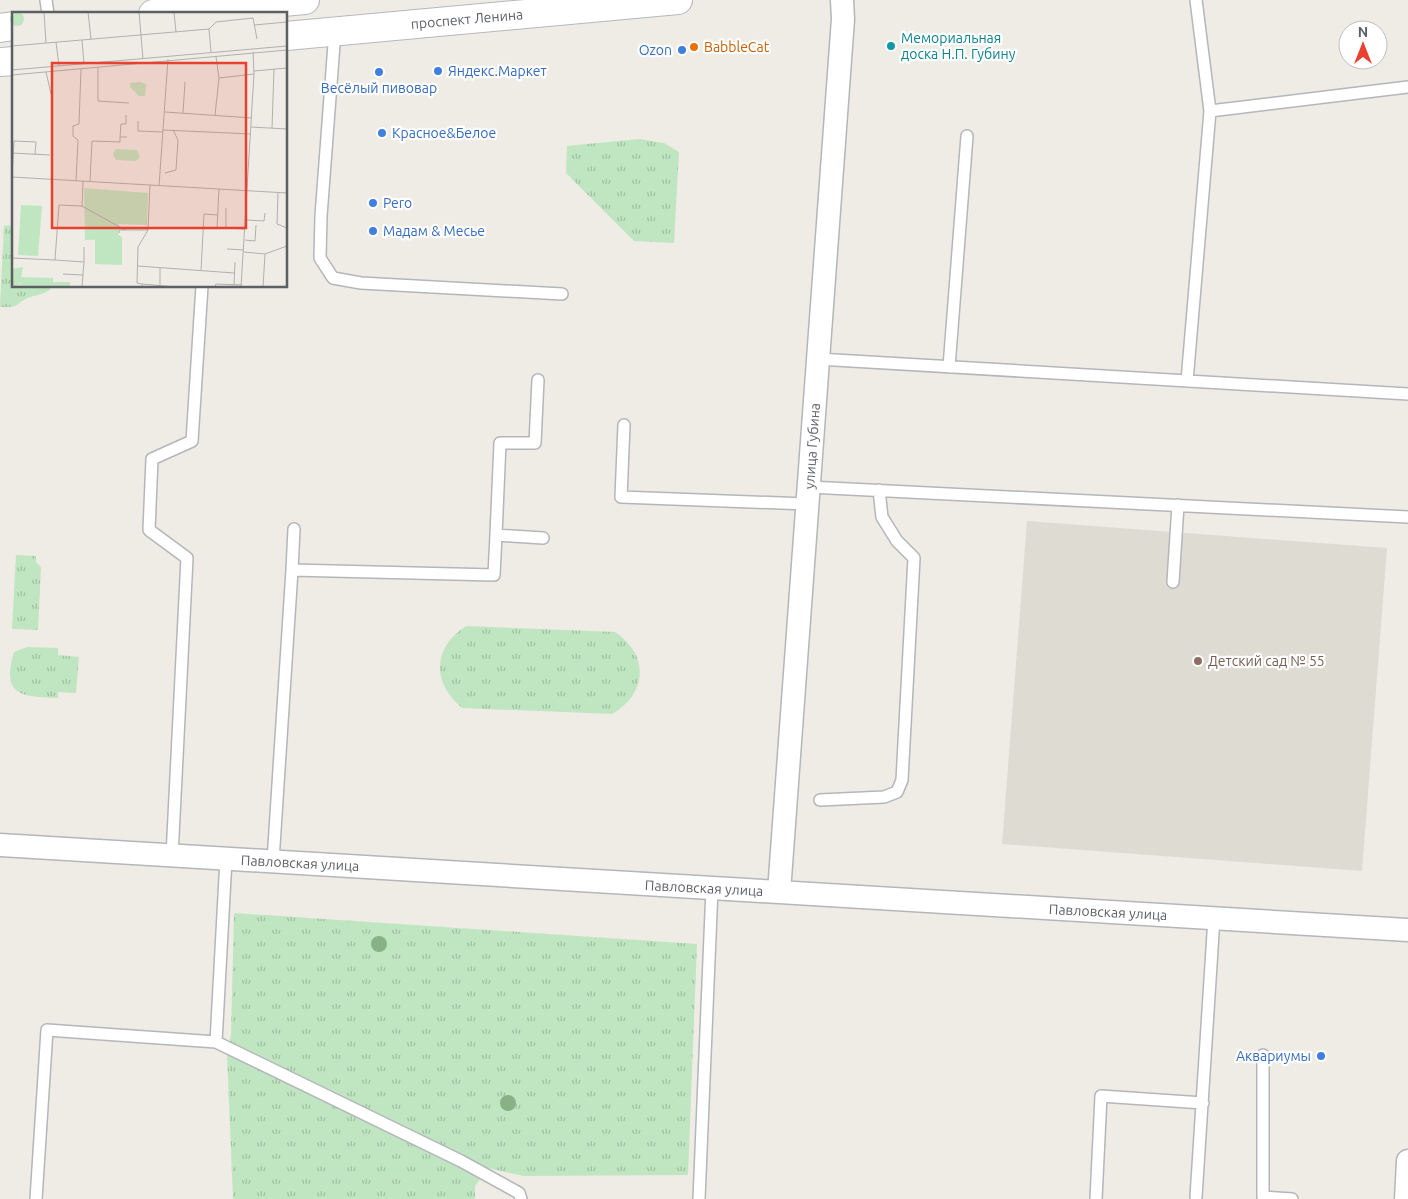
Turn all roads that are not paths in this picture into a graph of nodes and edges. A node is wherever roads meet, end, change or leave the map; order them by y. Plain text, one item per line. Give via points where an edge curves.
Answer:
1 (305, 0) edge
2 (678, 0) edge
3 (842, 0) edge
4 (1196, 0) edge
5 (233, 3) edge
6 (168, 12) edge
7 (335, 31) junction
8 (288, 36) edge
9 (1408, 88) edge
10 (1210, 111) junction
11 (967, 136) dead end
12 (202, 288) edge
13 (562, 294) dead end
14 (818, 359) junction
15 (949, 367) junction
16 (538, 380) dead end
17 (1187, 381) junction
18 (1408, 394) edge
19 (624, 425) dead end
20 (879, 490) junction
21 (808, 495) junction
22 (1178, 505) junction
23 (1408, 517) edge
24 (294, 529) dead end
25 (496, 535) junction
26 (543, 538) dead end
27 (292, 570) junction
28 (1173, 582) dead end
29 (820, 800) dead end
30 (0, 845) edge
31 (172, 856) junction
32 (226, 859) junction
33 (273, 862) junction
34 (712, 888) junction
35 (779, 892) junction
36 (1214, 918) junction
37 (1408, 930) edge
38 (216, 1042) junction
39 (1263, 1055) dead end
40 (1203, 1104) junction
41 (1408, 1161) edge
42 (1196, 1198) dead end
43 (36, 1199) edge
44 (521, 1199) edge
45 (699, 1199) edge
46 (1096, 1199) edge
47 (1292, 1199) edge
48 (1406, 1199) edge

1 - 5 main road
2 - 7 main road, проспект Ленина
3 - 14 street, улица Губина
4 - 10 lane
5 - 6 main road
7 - 8 main road, проспект Ленина
7 - 13 lane via 320,258 332,278 361,283
9 - 10 lane
10 - 17 lane
11 - 15 lane
12 - 31 lane via 192,441 152,459 150,530 187,558
14 - 15 lane
14 - 21 street, улица Губина
15 - 17 lane
16 - 25 lane via 535,443 500,443
17 - 18 lane
19 - 21 lane via 621,497
20 - 21 lane
20 - 22 lane
20 - 29 lane via 882,518 897,541 914,558 902,780 897,792 884,797
21 - 35 street, улица Губина
22 - 23 lane
22 - 28 lane
24 - 27 lane
25 - 26 lane
25 - 27 lane via 494,574
27 - 33 lane
30 - 31 street, Павловская улица
31 - 32 street, Павловская улица
32 - 33 street, Павловская улица
32 - 38 lane
33 - 34 street, Павловская улица
34 - 35 street, Павловская улица
34 - 45 lane
35 - 36 street, Павловская улица
36 - 37 street, Павловская улица
36 - 40 lane
38 - 43 lane via 47,1030
38 - 44 lane via 461,1161 519,1193
39 - 47 lane via 1263,1198
40 - 42 lane
40 - 46 lane via 1101,1096
41 - 48 street

